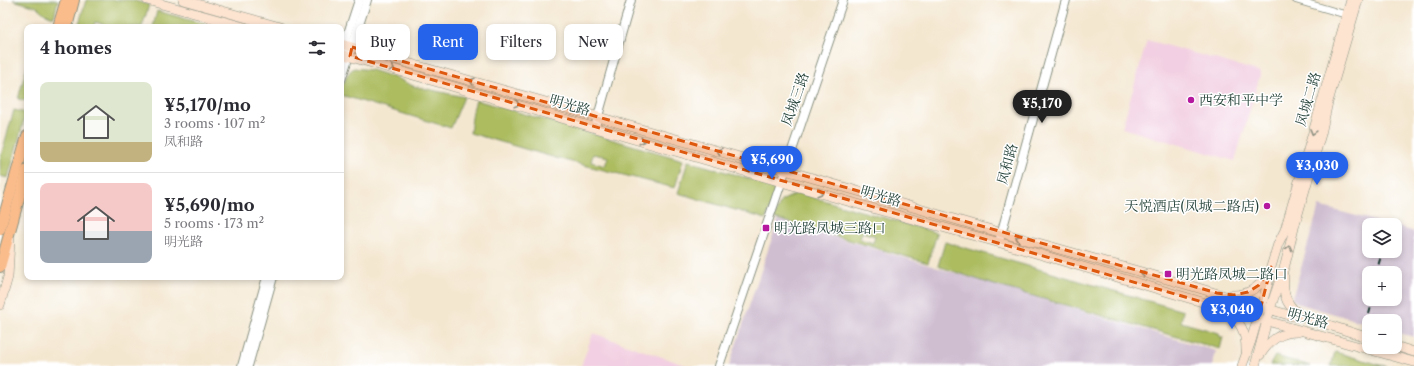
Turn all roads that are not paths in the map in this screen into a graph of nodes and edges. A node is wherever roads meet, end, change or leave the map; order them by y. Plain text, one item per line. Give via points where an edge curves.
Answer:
1 (66, 0) edge
2 (74, 0) edge
3 (147, 0) edge
4 (183, 0) edge
5 (360, 0) edge
6 (368, 0) edge
7 (631, 0) edge
8 (843, 0) edge
9 (1066, 0) edge
10 (1296, 0) edge
11 (1351, 0) edge
12 (1358, 0) edge
13 (1347, 15) junction
14 (59, 24) edge
15 (68, 24) edge
16 (233, 24) edge
17 (269, 24) edge
18 (344, 51) edge
19 (598, 116) junction
20 (595, 127) junction
21 (24, 146) edge
22 (785, 170) junction
23 (24, 181) edge
24 (781, 182) junction
25 (8, 202) junction
26 (0, 218) edge
27 (11, 227) junction
28 (0, 229) edge
29 (1002, 233) junction
30 (999, 243) junction
31 (1285, 265) junction
32 (0, 267) edge
33 (1272, 267) junction
34 (266, 280) edge
35 (272, 280) edge
36 (1217, 293) junction
37 (0, 305) edge
38 (1214, 305) junction
39 (1266, 308) junction
40 (1304, 317) junction
41 (1262, 320) junction
42 (1309, 333) junction
43 (1362, 336) edge
44 (1402, 348) edge
45 (1414, 352) edge
46 (1414, 362) edge
47 (1243, 363) edge
48 (1256, 363) edge
49 (242, 366) edge
50 (248, 366) edge
51 (719, 366) edge

1 - 14 main road
2 - 15 main road
3 - 16 main road
4 - 17 main road
5 - 18 street
6 - 18 street
7 - 19 street
8 - 22 street, 凤城三路
9 - 29 street, 凤和路
10 - 13 street
11 - 13 main road, 凤城二路
31 -> 12 main road, 凤城二路
13 -> 33 main road, 凤城二路
19 -> 18 main road, 明光路
18 -> 20 main road, 明光路
19 - 20 street
22 -> 19 main road, 明光路
20 -> 24 main road, 明光路
21 - 25 main road
22 - 24 street, 凤城三路
22 - 29 main road, 明光路
23 - 27 main road
24 -> 30 main road, 明光路
24 - 51 street, 凤城三路
25 - 26 main road
25 - 28 main road
27 - 32 main road
27 - 37 main road via 8,277
29 - 30 street, 凤和路
36 -> 29 main road, 明光路
30 - 38 main road, 明光路
31 - 39 main road, 凤城二路
31 - 40 main road via 1284,295 1292,309
33 - 36 main road via 1259,285 1248,292 1234,295
33 - 39 main road, 凤城二路
34 - 49 street
35 - 50 street
36 - 39 main road, 明光路
38 - 41 main road, 明光路
38 - 47 main road via 1232,316 1242,328 1246,342
39 - 40 main road, 明光路
39 - 41 main road, 凤城二路
40 - 43 main road, 明光路
41 - 42 main road, 明光路
41 - 47 main road, 凤城二路
41 - 48 main road, 凤城二路
42 - 46 main road, 明光路
42 - 48 main road via 1277,336 1268,344
44 - 45 main road

